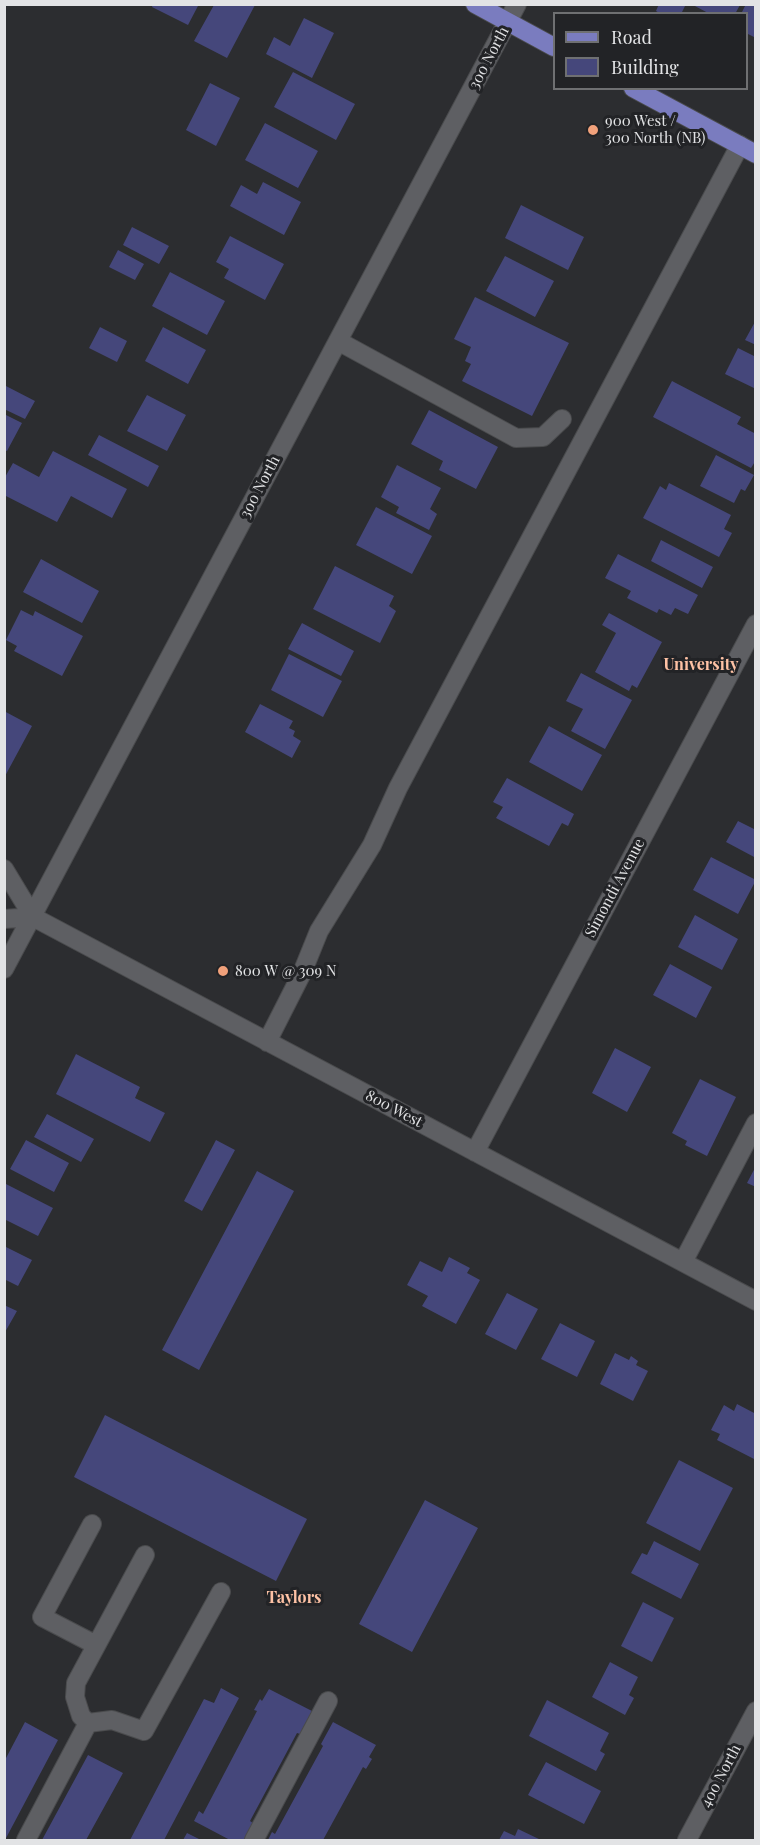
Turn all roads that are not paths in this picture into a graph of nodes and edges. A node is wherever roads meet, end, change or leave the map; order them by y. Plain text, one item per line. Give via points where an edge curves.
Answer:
1 (475, 4) edge
2 (517, 4) edge
3 (508, 22) junction
4 (553, 46) edge
5 (637, 90) edge
6 (748, 149) edge
7 (338, 340) junction
8 (562, 419) dead end
9 (756, 624) edge
10 (4, 868) edge
11 (33, 917) junction
12 (4, 919) edge
13 (4, 969) edge
14 (267, 1042) junction
15 (756, 1123) edge
16 (475, 1152) junction
17 (683, 1262) junction
18 (756, 1301) edge
19 (92, 1524) dead end
20 (145, 1555) dead end
21 (221, 1592) dead end
22 (96, 1645) junction
23 (328, 1701) dead end
24 (756, 1712) edge
25 (88, 1723) junction
26 (691, 1839) edge
27 (26, 1840) edge
28 (254, 1840) edge

1 - 3 main road
2 - 3 street, 300 North
3 - 4 main road
3 - 7 street, 300 North
5 - 6 main road
6 - 14 street via 398,788 372,845 319,931
7 - 8 street via 516,438 543,437
7 - 11 street, 300 North
9 - 16 street, Simondi Avenue
10 - 11 street
11 - 12 street
11 - 13 street, 300 North
11 - 14 street, 800 West
14 - 16 street, 800 West
15 - 17 street
16 - 17 street, 800 West
17 - 18 street, 800 West
19 - 22 street via 42,1617
20 - 22 street
21 - 25 street via 144,1731 112,1720
22 - 25 street via 76,1683 75,1697 81,1716
23 - 28 street
24 - 26 street, 400 North
25 - 27 street

